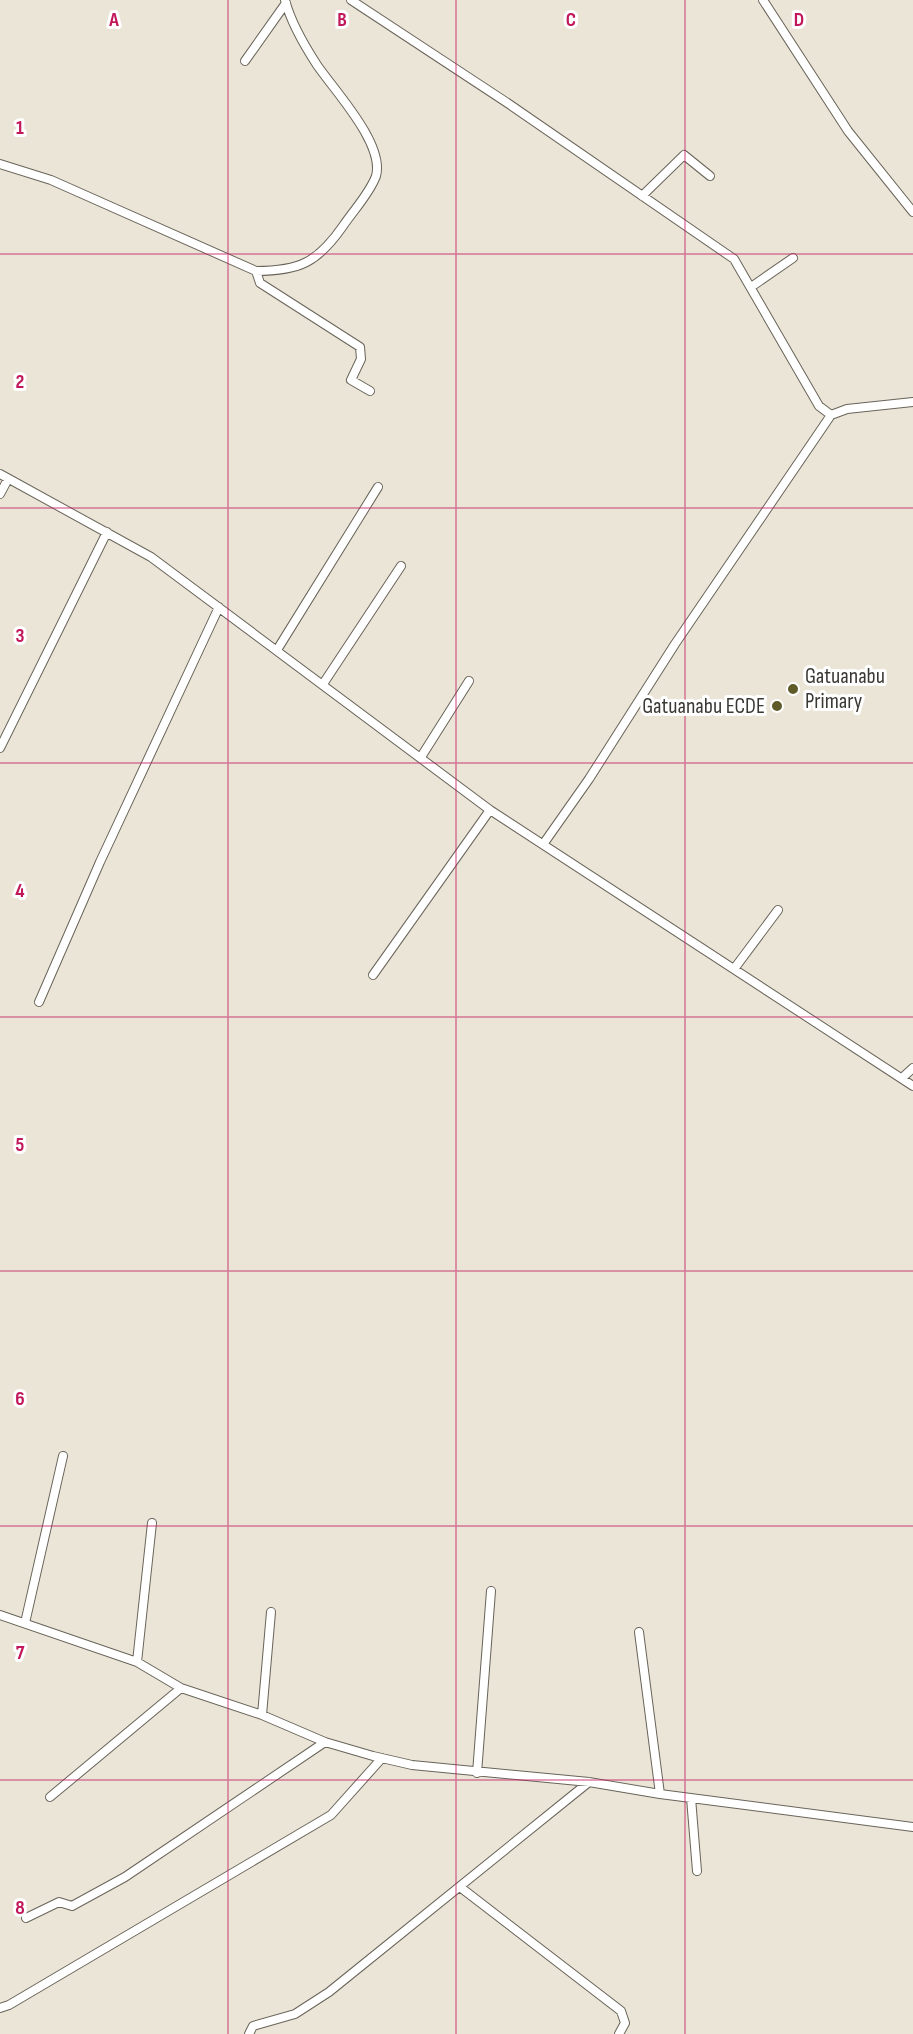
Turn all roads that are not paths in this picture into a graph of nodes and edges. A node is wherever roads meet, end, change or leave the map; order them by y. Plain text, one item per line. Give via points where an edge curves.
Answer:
1 (351, 0) edge
2 (763, 0) edge
3 (286, 1) edge
4 (245, 61) dead end
5 (0, 165) edge
6 (710, 176) dead end
7 (642, 196) junction
8 (913, 212) edge
9 (793, 258) dead end
10 (256, 271) junction
11 (751, 286) junction
12 (370, 392) dead end
13 (913, 402) edge
14 (831, 415) junction
15 (4, 476) edge
16 (378, 487) dead end
17 (0, 494) edge
18 (107, 532) junction
19 (401, 566) dead end
20 (219, 607) junction
21 (277, 650) junction
22 (468, 681) dead end
23 (323, 684) junction
24 (0, 748) edge
25 (421, 757) junction
26 (490, 810) junction
27 (544, 843) junction
28 (778, 910) dead end
29 (734, 969) junction
30 (373, 975) dead end
31 (39, 1002) dead end
32 (913, 1068) edge
33 (902, 1078) junction
34 (913, 1086) edge
35 (63, 1456) dead end
36 (152, 1523) dead end
37 (491, 1591) dead end
38 (271, 1612) dead end
39 (0, 1615) edge
40 (25, 1623) junction
41 (639, 1632) dead end
42 (136, 1662) junction
43 (182, 1688) junction
44 (262, 1715) junction
45 (325, 1742) junction
46 (382, 1758) junction
47 (477, 1773) junction
48 (589, 1782) junction
49 (660, 1794) junction
50 (50, 1797) dead end
51 (691, 1798) junction
52 (913, 1827) edge
53 (697, 1871) dead end
54 (460, 1887) junction
55 (26, 1918) dead end
56 (0, 2008) edge
57 (249, 2034) edge
58 (619, 2034) edge

1 - 7 street
2 - 8 street via 848,131
3 - 4 street
3 - 10 street via 307,48 355,115 377,164 375,176 330,246 293,269
5 - 10 street via 51,180
6 - 7 street via 684,154
7 - 11 street via 734,259
9 - 11 street
10 - 12 street via 260,284 360,347 361,359 351,380
11 - 14 street via 819,406
13 - 14 street via 847,409
14 - 27 street
15 - 17 street
15 - 18 street
16 - 21 street
18 - 20 street via 151,557
18 - 24 street
19 - 23 street
20 - 21 street
20 - 31 street
21 - 23 street
22 - 25 street
23 - 25 street
25 - 26 street
26 - 27 street
26 - 30 street
27 - 29 street
28 - 29 street
29 - 33 street
32 - 33 street
33 - 34 street
35 - 40 street
36 - 42 street
37 - 47 street
38 - 44 street
39 - 40 street
40 - 42 street
41 - 49 street
42 - 43 street
43 - 44 street
43 - 50 street
44 - 45 street
45 - 46 street
45 - 55 street via 125,1877 72,1906 59,1902
46 - 47 street
46 - 56 street via 331,1815
47 - 48 street
48 - 49 street
48 - 54 street
49 - 51 street
51 - 52 street
51 - 53 street
54 - 57 street via 329,1992 295,2014 253,2026
54 - 58 street via 621,2011 625,2023

